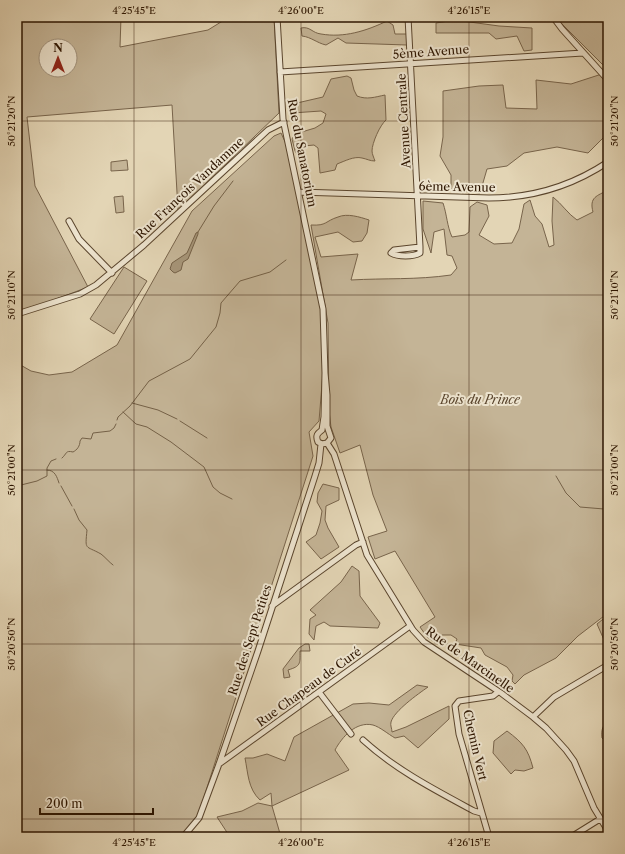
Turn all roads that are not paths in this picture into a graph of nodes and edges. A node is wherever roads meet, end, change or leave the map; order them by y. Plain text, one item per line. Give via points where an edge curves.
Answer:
1 (277, 17) edge
2 (408, 17) edge
3 (553, 17) edge
4 (583, 53) junction
5 (410, 64) junction
6 (280, 72) junction
7 (608, 80) edge
8 (284, 122) junction
9 (608, 162) edge
10 (299, 192) junction
11 (418, 197) junction
12 (70, 221) dead end
13 (420, 247) junction
14 (112, 273) junction
15 (17, 314) edge
16 (325, 373) junction
17 (322, 431) junction
18 (328, 432) junction
19 (327, 443) junction
20 (321, 444) junction
21 (363, 542) junction
22 (272, 606) junction
23 (410, 626) junction
24 (608, 665) edge
25 (319, 692) junction
26 (498, 692) junction
27 (533, 717) junction
28 (351, 734) dead end
29 (364, 740) dead end
30 (219, 764) junction
31 (481, 813) junction
32 (600, 819) junction
33 (608, 831) edge
34 (183, 837) edge
35 (489, 837) edge
36 (571, 837) edge

1 - 6 street, Rue du Sanatorium
2 - 5 street, Avenue Centrale
3 - 4 street
4 - 5 street, 5ème Avenue
4 - 7 street
5 - 6 street, 5ème Avenue
5 - 11 street, Avenue Centrale
6 - 8 street, Rue du Sanatorium
8 - 10 street, Rue du Sanatorium
8 - 14 street, Rue François Vandamme via 268,130
9 - 11 street, 6ème Avenue via 572,182 518,197
10 - 11 street, 6ème Avenue
10 - 16 street, Rue du Sanatorium via 323,311
11 - 13 street, Avenue Centrale
12 - 14 street via 79,239
13 - 13 street via 394,250 391,253 416,255 420,253
14 - 15 street, Rue François Vandamme via 80,294
16 - 17 street
16 - 18 street
17 - 18 street
17 - 20 street via 316,437
18 - 19 street via 330,438
19 - 20 street
19 - 21 street, Rue de Marcinelle via 334,454
20 - 22 street, Rue des Sept Petites via 319,463
21 - 22 street
21 - 23 street, Rue de Marcinelle via 369,558
22 - 30 street, Rue des Sept Petites
23 - 25 street, Rue Chapeau de Curé
23 - 26 street, Rue de Marcinelle via 424,642
24 - 27 street via 554,697
25 - 28 street
25 - 30 street, Rue Chapeau de Curé
26 - 27 street, Rue de Marcinelle
26 - 31 street, Chemin Vert via 494,696 459,701 455,706 459,734
27 - 32 street, Rue de Marcinelle via 571,757
29 - 31 street via 399,768
30 - 34 street, Rue des Sept Petites via 199,818
31 - 35 street, Chemin Vert
32 - 33 street, Rue de Marcinelle
32 - 36 street

